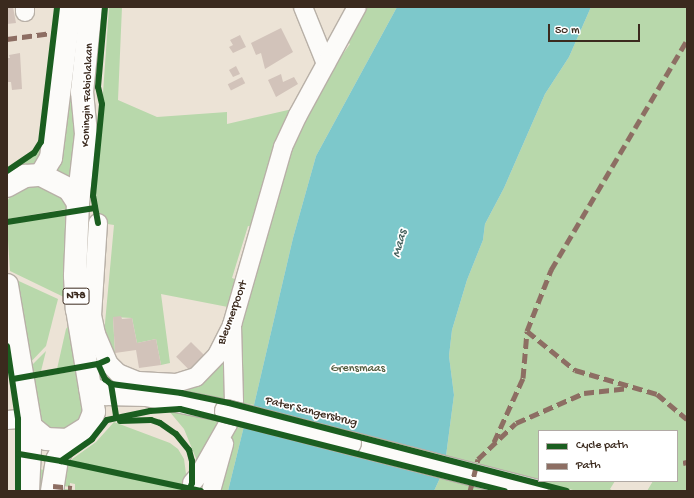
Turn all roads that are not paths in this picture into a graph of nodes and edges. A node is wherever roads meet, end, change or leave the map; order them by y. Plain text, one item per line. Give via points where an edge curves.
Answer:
1 (70, 7) edge
2 (90, 7) edge
3 (303, 7) edge
4 (357, 7) edge
5 (326, 64) junction
6 (41, 175) junction
7 (7, 186) edge
8 (78, 203) junction
9 (77, 233) junction
10 (7, 285) edge
11 (232, 325) junction
12 (90, 388) junction
13 (160, 399) junction
14 (94, 412) junction
15 (21, 421) edge
16 (225, 421) junction
17 (68, 440) junction
18 (192, 483) dead end
19 (28, 491) edge
20 (52, 491) edge
21 (211, 491) edge
22 (537, 491) edge

1 - 6 main road, Koningin Fabiolalaan via 51,158
2 - 8 main road, Koningin Fabiolalaan / N78 via 82,92 86,134
3 - 5 street
4 - 5 street, Bleumerpoort
5 - 11 street, Bleumerpoort via 283,147
6 - 7 main road via 25,176
6 - 8 main road via 69,189
8 - 9 main road, N78
9 - 11 street, Bleumerpoort via 98,229 92,320 107,360 118,373 148,382 169,384 190,380 212,363
9 - 12 main road, N78 via 77,310
10 - 15 main road
11 - 16 street via 234,402
12 - 13 main road, Pater Sangersbrug via 106,394 146,395
12 - 14 main road, N78
13 - 14 main road, Pater Sangersbrug
13 - 16 main road, Pater Sangersbrug
14 - 17 main road via 88,427
15 - 17 main road via 46,438
15 - 19 main road
16 - 18 street
16 - 21 street via 224,448
16 - 22 main road, Pater Sangersbrug, bridge
17 - 20 main road via 57,460

